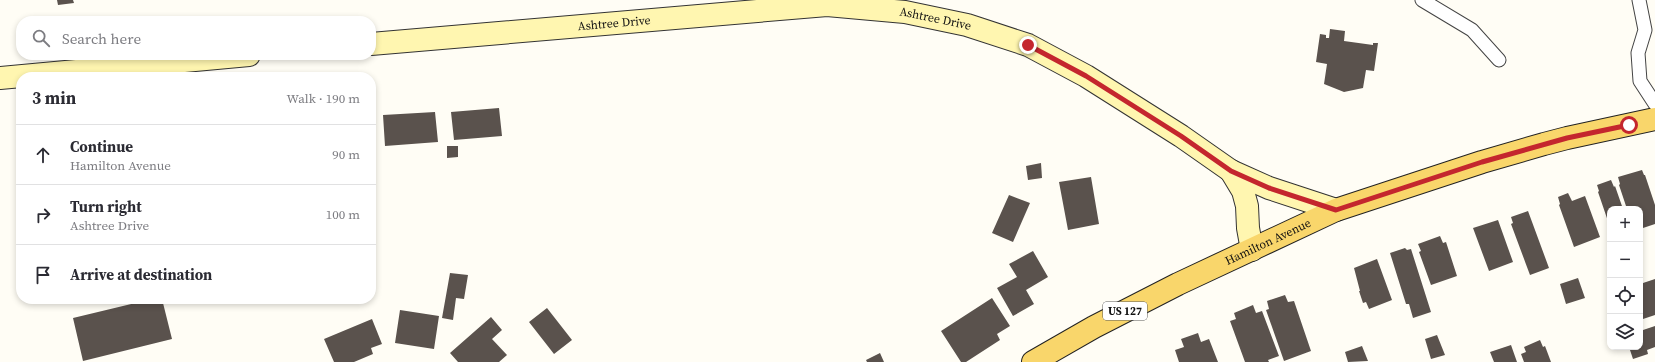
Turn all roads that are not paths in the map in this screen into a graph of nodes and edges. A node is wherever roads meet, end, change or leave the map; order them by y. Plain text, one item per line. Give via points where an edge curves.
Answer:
1 (1422, 0) edge
2 (1639, 0) edge
3 (1645, 30) junction
4 (1655, 40) edge
5 (376, 44) edge
6 (195, 60) edge
7 (1499, 60) dead end
8 (65, 72) edge
9 (16, 77) edge
10 (0, 78) edge
11 (1655, 104) edge
12 (1655, 119) edge
13 (1231, 171) junction
14 (1336, 210) junction
15 (1252, 250) junction
16 (1034, 362) edge

1 - 7 lane via 1472,30
2 - 3 lane
3 - 4 lane
3 - 11 lane via 1638,53 1640,81
5 - 13 street, Ashtree Drive via 827,5 905,12 967,25 1028,45 1086,76
6 - 8 street
9 - 10 street
12 - 14 main road, Hamilton Avenue / US 127 via 1544,144
13 - 14 street, Ashtree Drive via 1269,188
13 - 15 street via 1244,192
14 - 15 main road, Hamilton Avenue / US 127
15 - 16 main road, Hamilton Avenue / US 127 via 1171,287

